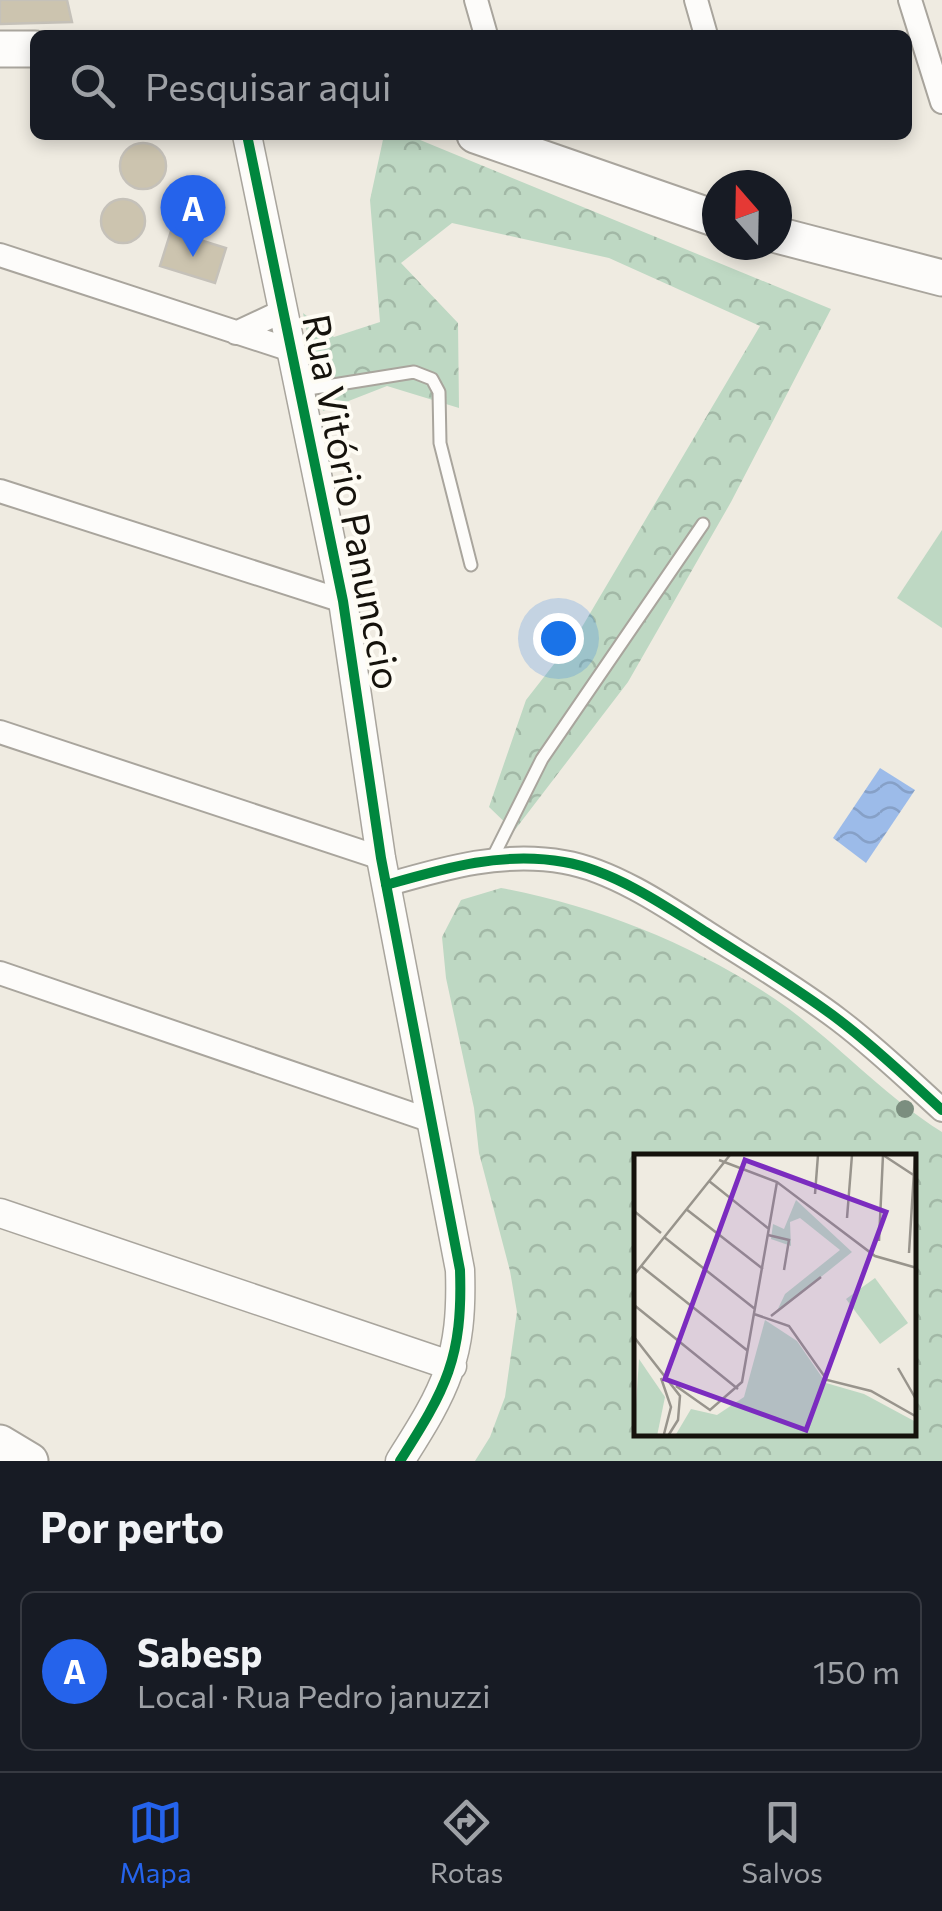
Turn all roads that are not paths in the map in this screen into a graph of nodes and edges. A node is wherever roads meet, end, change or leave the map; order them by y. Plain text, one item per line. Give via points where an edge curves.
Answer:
1 (476, 0) edge
2 (696, 0) edge
3 (910, 0) edge
4 (485, 30) edge
5 (705, 30) edge
6 (0, 49) edge
7 (30, 49) edge
8 (942, 102) edge
9 (249, 140) edge
10 (489, 140) edge
11 (702, 214) edge
12 (792, 239) edge
13 (0, 256) edge
14 (942, 278) edge
15 (285, 310) junction
16 (236, 333) junction
17 (294, 351) junction
18 (302, 390) junction
19 (0, 491) edge
20 (704, 524) dead end
21 (471, 565) dead end
22 (343, 601) junction
23 (0, 732) edge
24 (492, 858) junction
25 (383, 872) junction
26 (0, 973) edge
27 (942, 1110) edge
28 (430, 1120) junction
29 (0, 1213) edge
30 (452, 1366) junction
31 (0, 1443) edge
32 (30, 1461) edge
33 (400, 1461) edge

1 - 4 street
2 - 5 street
3 - 8 street
6 - 7 main road
9 - 15 street, Rua Vitório Panunccio
10 - 11 main road
12 - 14 main road
13 - 16 street
15 - 16 street
15 - 17 street, Rua Vitório Panunccio
16 - 17 street
17 - 18 street, Rua Vitório Panunccio
18 - 21 lane via 414,372 432,379 439,392 440,443
18 - 22 street, Rua Vitório Panunccio
19 - 22 street
20 - 24 lane via 542,759
22 - 25 street, Rua Vitório Panunccio
23 - 25 street
24 - 25 street
24 - 27 street via 568,862 668,908 839,1020
25 - 28 street, Rua Vitório Panunccio
26 - 28 street
28 - 30 street, Rua Vitório Panunccio via 460,1270
29 - 30 street
30 - 33 street, Rua Vitório Panunccio
31 - 32 main road

